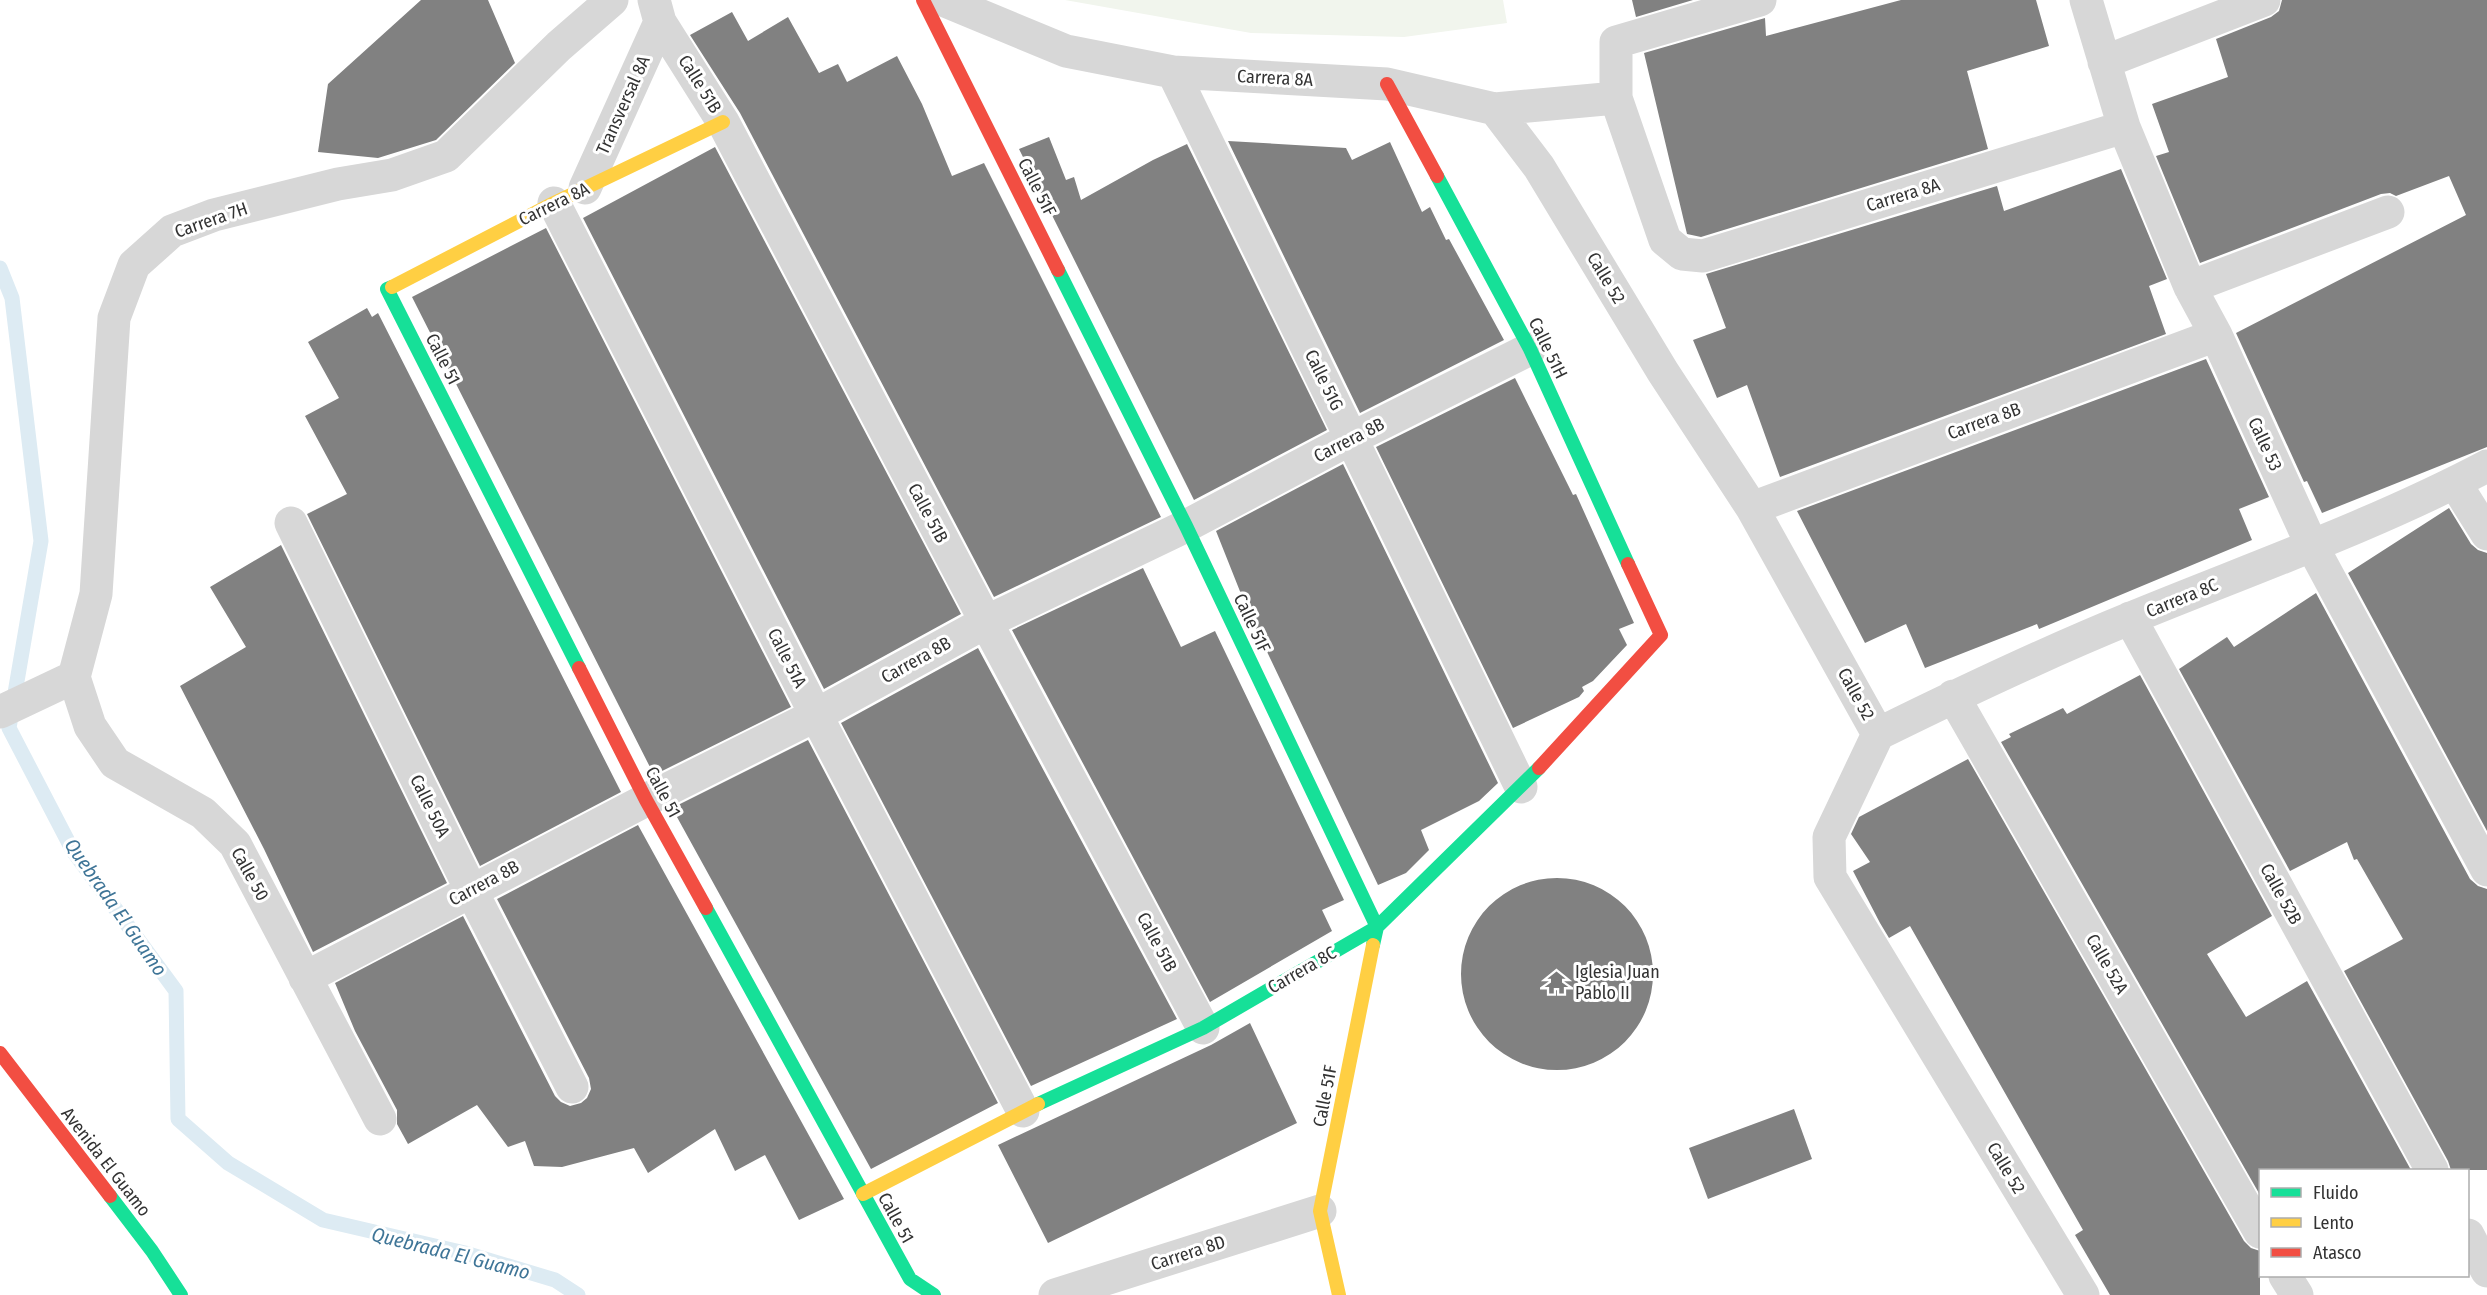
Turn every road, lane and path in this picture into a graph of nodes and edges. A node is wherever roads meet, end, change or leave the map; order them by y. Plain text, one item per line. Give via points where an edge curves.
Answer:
1 (612, 0) edge
2 (923, 0) edge
3 (943, 0) edge
4 (1760, 0) edge
5 (2086, 0) edge
6 (2264, 0) edge
7 (657, 11) edge
8 (2104, 62) junction
9 (1173, 72) junction
10 (1387, 84) junction
11 (1616, 98) junction
12 (1495, 109) junction
13 (723, 122) junction
14 (2124, 128) junction
15 (585, 188) junction
16 (554, 203) junction
17 (2388, 212) dead end
18 (2190, 287) junction
19 (387, 289) joint
20 (2216, 335) junction
21 (1530, 349) junction
22 (1352, 438) junction
23 (2487, 466) edge
24 (2455, 483) junction
25 (1752, 508) junction
26 (291, 523) dead end
27 (1186, 526) junction
28 (2487, 534) edge
29 (2312, 546) junction
30 (2130, 618) junction
31 (986, 622) junction
32 (1661, 635) joint
33 (74, 677) junction
34 (1953, 696) junction
35 (0, 712) edge
36 (816, 716) junction
37 (1878, 734) junction
38 (1521, 787) junction
39 (645, 800) junction
40 (2487, 870) edge
41 (471, 890) junction
42 (1377, 927) junction
43 (305, 978) junction
44 (1203, 1028) junction
45 (0, 1053) edge
46 (572, 1087) dead end
47 (1023, 1111) junction
48 (380, 1119) dead end
49 (2431, 1169) edge
50 (863, 1194) junction
51 (1320, 1211) junction
52 (2259, 1230) edge
53 (2469, 1237) edge
54 (2487, 1271) edge
55 (2286, 1277) edge
56 (181, 1295) edge
57 (933, 1295) edge
58 (1055, 1295) edge
59 (1339, 1295) edge
60 (2084, 1295) edge
61 (2296, 1295) edge

1 - 33 street, Carrera 7H via 446,156 392,175 338,184 214,215 172,231 135,265 114,318 96,594
2 - 27 street, Calle 51F
3 - 9 street, Carrera 8A via 1066,51
4 - 11 street via 1616,42
5 - 8 street, Calle 53
6 - 8 street
7 - 13 street, Calle 51B
7 - 15 street, Transversal 8A
8 - 14 street, Calle 53
9 - 10 street, Carrera 8A
9 - 22 street, Calle 51G
10 - 12 street, Carrera 8A
10 - 21 street, Calle 51H
11 - 12 street, Carrera 8A
11 - 14 street, Carrera 8A via 1665,240 1682,254 1703,256
12 - 25 street, Calle 52 via 1539,167 1663,372
13 - 15 street, Carrera 8A
13 - 31 street, Calle 51B
14 - 18 street, Calle 53
15 - 16 street, Carrera 8A
16 - 19 street, Carrera 8A
16 - 36 street, Calle 51A
17 - 18 street
18 - 20 street, Calle 53
19 - 39 street, Calle 51
20 - 25 street, Carrera 8B
20 - 29 street, Calle 53
21 - 22 street, Carrera 8B
21 - 32 street, Calle 51H
22 - 27 street, Carrera 8B
22 - 38 street, Calle 51G
23 - 24 street, Carrera 8C
24 - 28 street
24 - 29 street, Carrera 8C
25 - 37 street, Calle 52
26 - 41 street, Calle 50A
27 - 31 street, Carrera 8B
27 - 42 street, Calle 51F
29 - 30 street, Carrera 8C
29 - 40 street, Calle 53
30 - 34 street, Carrera 8C
30 - 49 street, Calle 52B
31 - 36 street, Carrera 8B
31 - 44 street, Calle 51B
32 - 38 street, Carrera 8C
33 - 35 street
33 - 43 street, Calle 50 via 90,726 115,763 203,813 235,844
34 - 37 street, Carrera 8C
34 - 52 street, Calle 52A
36 - 39 street, Carrera 8B
36 - 47 street, Calle 51A
37 - 60 street, Calle 52 via 1829,837 1830,877
38 - 42 street, Carrera 8C
39 - 41 street, Carrera 8B
39 - 50 street, Calle 51
41 - 43 street, Carrera 8B
41 - 46 street, Calle 50A
42 - 44 street, Carrera 8C
42 - 51 street, Calle 51F
43 - 48 street, Calle 50
44 - 47 street, Carrera 8C
45 - 56 street, Avenida El Guamo via 152,1251
47 - 50 street, Carrera 8C
50 - 57 street, Calle 51 via 910,1279
51 - 58 street, Carrera 8D
51 - 59 street, Calle 51F
53 - 54 street
55 - 61 street

